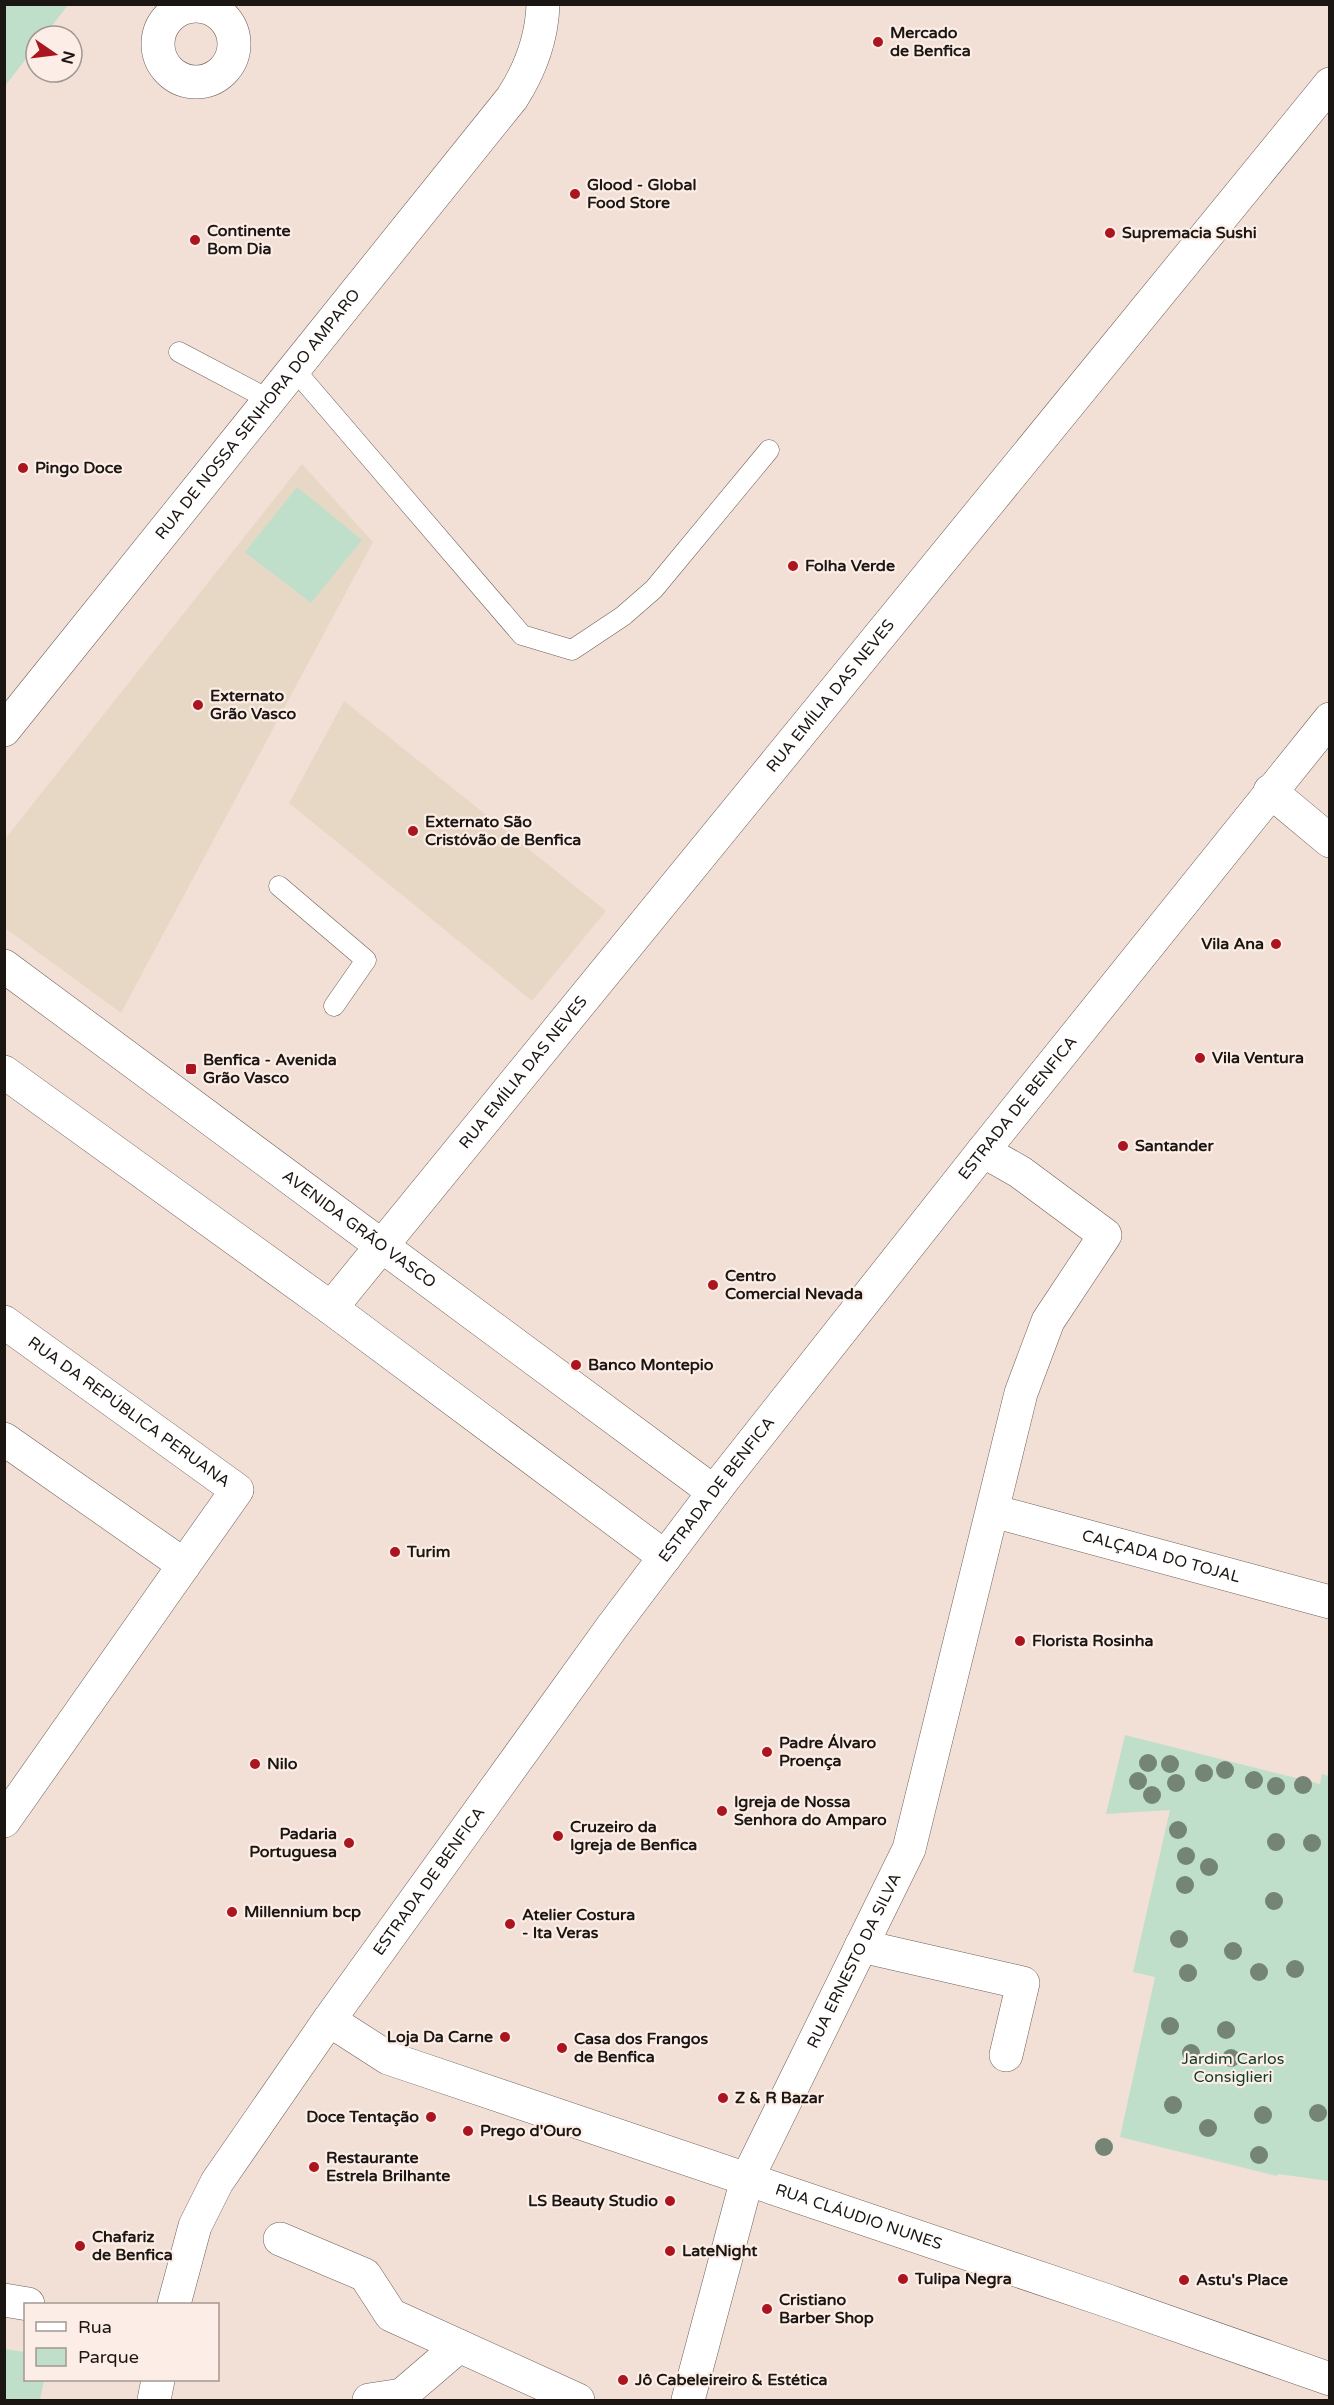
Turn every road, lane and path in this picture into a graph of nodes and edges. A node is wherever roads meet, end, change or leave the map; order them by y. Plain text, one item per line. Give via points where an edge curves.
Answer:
1 (543, 4) edge
2 (1329, 84) edge
3 (179, 352) dead end
4 (294, 369) junction
5 (270, 400) junction
6 (769, 450) dead end
7 (1329, 719) edge
8 (4, 730) edge
9 (1270, 791) junction
10 (1329, 842) edge
11 (279, 886) dead end
12 (4, 966) edge
13 (334, 1006) dead end
14 (4, 1072) edge
15 (982, 1151) junction
16 (381, 1246) junction
17 (331, 1308) junction
18 (4, 1322) edge
19 (4, 1439) edge
20 (714, 1492) junction
21 (993, 1511) junction
22 (665, 1557) junction
23 (184, 1565) junction
24 (1329, 1602) edge
25 (4, 1821) edge
26 (861, 1946) junction
27 (329, 2020) junction
28 (1006, 2055) dead end
29 (747, 2179) junction
30 (280, 2239) dead end
31 (4, 2300) edge
32 (24, 2303) edge
33 (174, 2303) edge
34 (459, 2346) junction
35 (1329, 2379) edge
36 (158, 2381) edge
37 (154, 2400) edge
38 (369, 2400) edge
39 (578, 2400) edge
40 (688, 2400) edge

1 - 4 street, RUA DE NOSSA SENHORA DO AMPARO via 527,75 512,98
2 - 16 street, RUA EMÍLIA DAS NEVES
3 - 5 lane
4 - 5 street, RUA DE NOSSA SENHORA DO AMPARO
4 - 6 lane via 522,635 572,650 623,616 654,589
5 - 8 street, RUA DE NOSSA SENHORA DO AMPARO
7 - 9 street, ESTRADA DE BENFICA
9 - 10 street
9 - 15 street, ESTRADA DE BENFICA
11 - 13 lane via 366,960
12 - 16 street, AVENIDA GRÃO VASCO
14 - 17 street
15 - 20 street, ESTRADA DE BENFICA
15 - 21 street, RUA ERNESTO DA SILVA via 1020,1172 1105,1235 1048,1321 1021,1393
16 - 17 street, RUA EMÍLIA DAS NEVES
16 - 20 street, AVENIDA GRÃO VASCO
17 - 22 street
18 - 23 street, RUA DA REPÚBLICA PERUANA via 237,1490
19 - 23 street
20 - 22 street, ESTRADA DE BENFICA
21 - 24 street, CALÇADA DO TOJAL
21 - 26 street, RUA ERNESTO DA SILVA via 909,1849
22 - 27 street, ESTRADA DE BENFICA
23 - 25 street, RUA DA REPÚBLICA PERUANA
26 - 28 street via 1023,1983
26 - 29 street, RUA ERNESTO DA SILVA
27 - 29 street, RUA CLÁUDIO NUNES via 388,2058
27 - 33 street, ESTRADA DE BENFICA via 207,2199
29 - 35 street, RUA CLÁUDIO NUNES
29 - 40 street, RUA ERNESTO DA SILVA
30 - 34 street via 365,2275 391,2315
31 - 32 street
34 - 38 street via 402,2395
34 - 39 street
36 - 37 street

